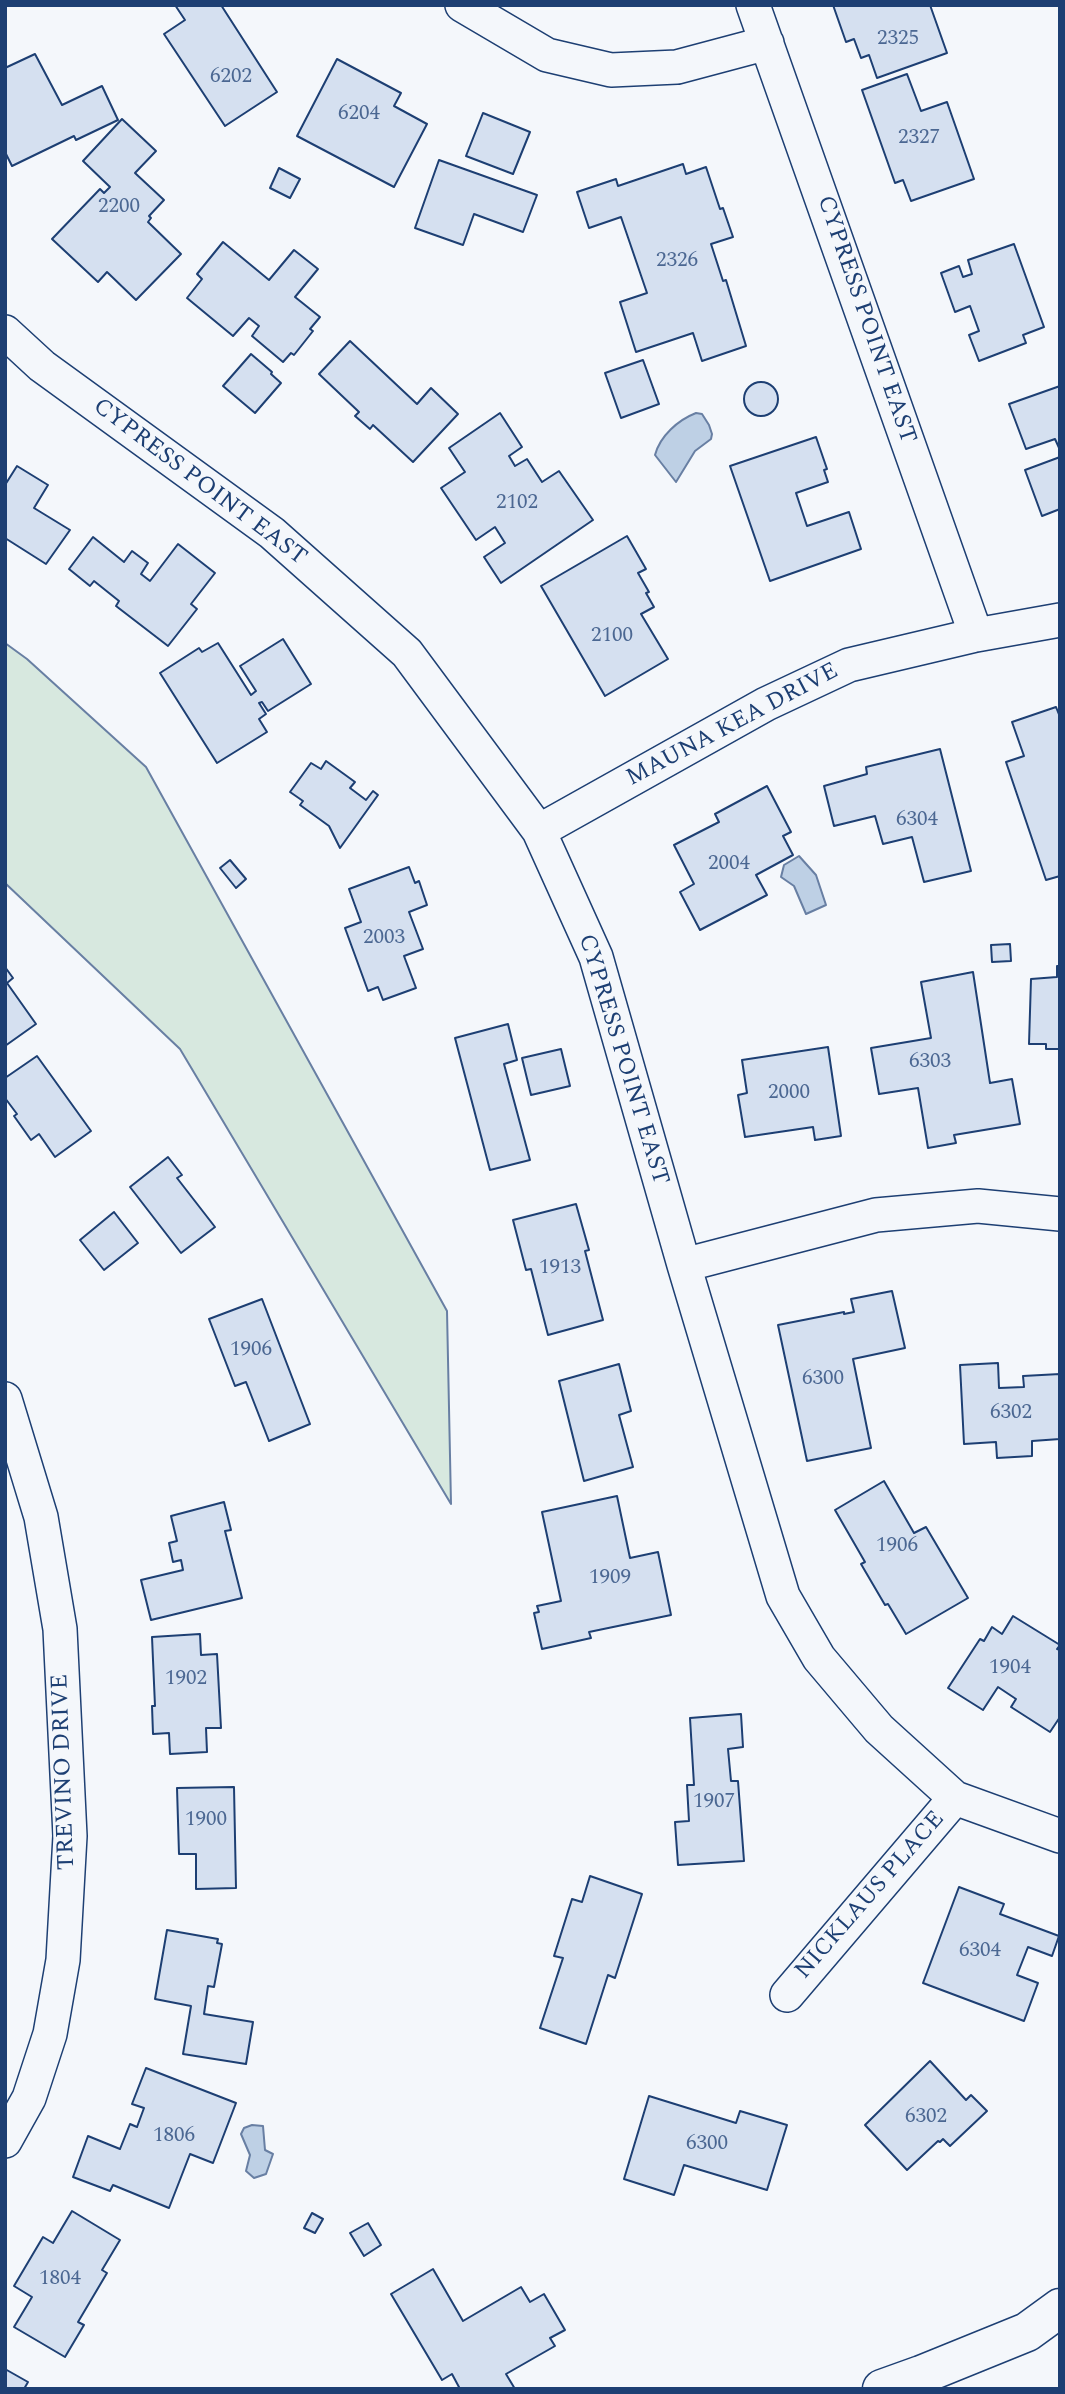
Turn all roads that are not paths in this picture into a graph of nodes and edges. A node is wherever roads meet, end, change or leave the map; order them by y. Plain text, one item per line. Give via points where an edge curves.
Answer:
1 (462, 5) edge
2 (753, 5) edge
3 (767, 43) junction
4 (5, 332) edge
5 (1060, 620) edge
6 (975, 635) junction
7 (539, 831) junction
8 (1060, 1214) edge
9 (684, 1265) junction
10 (5, 1399) edge
11 (955, 1798) junction
12 (1060, 1836) edge
13 (787, 1994) dead end
14 (5, 2141) edge
15 (1060, 2308) edge
16 (882, 2389) edge

1 - 3 street via 547,55 611,70 677,66
2 - 3 street, CYPRESS POINT EAST
3 - 6 street, CYPRESS POINT EAST
4 - 7 street, CYPRESS POINT EAST via 42,366 272,533 407,653
5 - 6 street, MAUNA KEA DRIVE
6 - 7 street, MAUNA KEA DRIVE via 849,665 766,704
7 - 9 street, CYPRESS POINT EAST via 596,957
8 - 9 street via 978,1206 876,1215
9 - 11 street, CYPRESS POINT EAST via 783,1596 819,1658 879,1729
10 - 14 street, TREVINO DRIVE via 41,1517 60,1629 71,1836 63,1960 50,2034 29,2098
11 - 12 street, CYPRESS POINT EAST
11 - 13 street, NICKLAUS PLACE
15 - 16 street via 1027,2332

